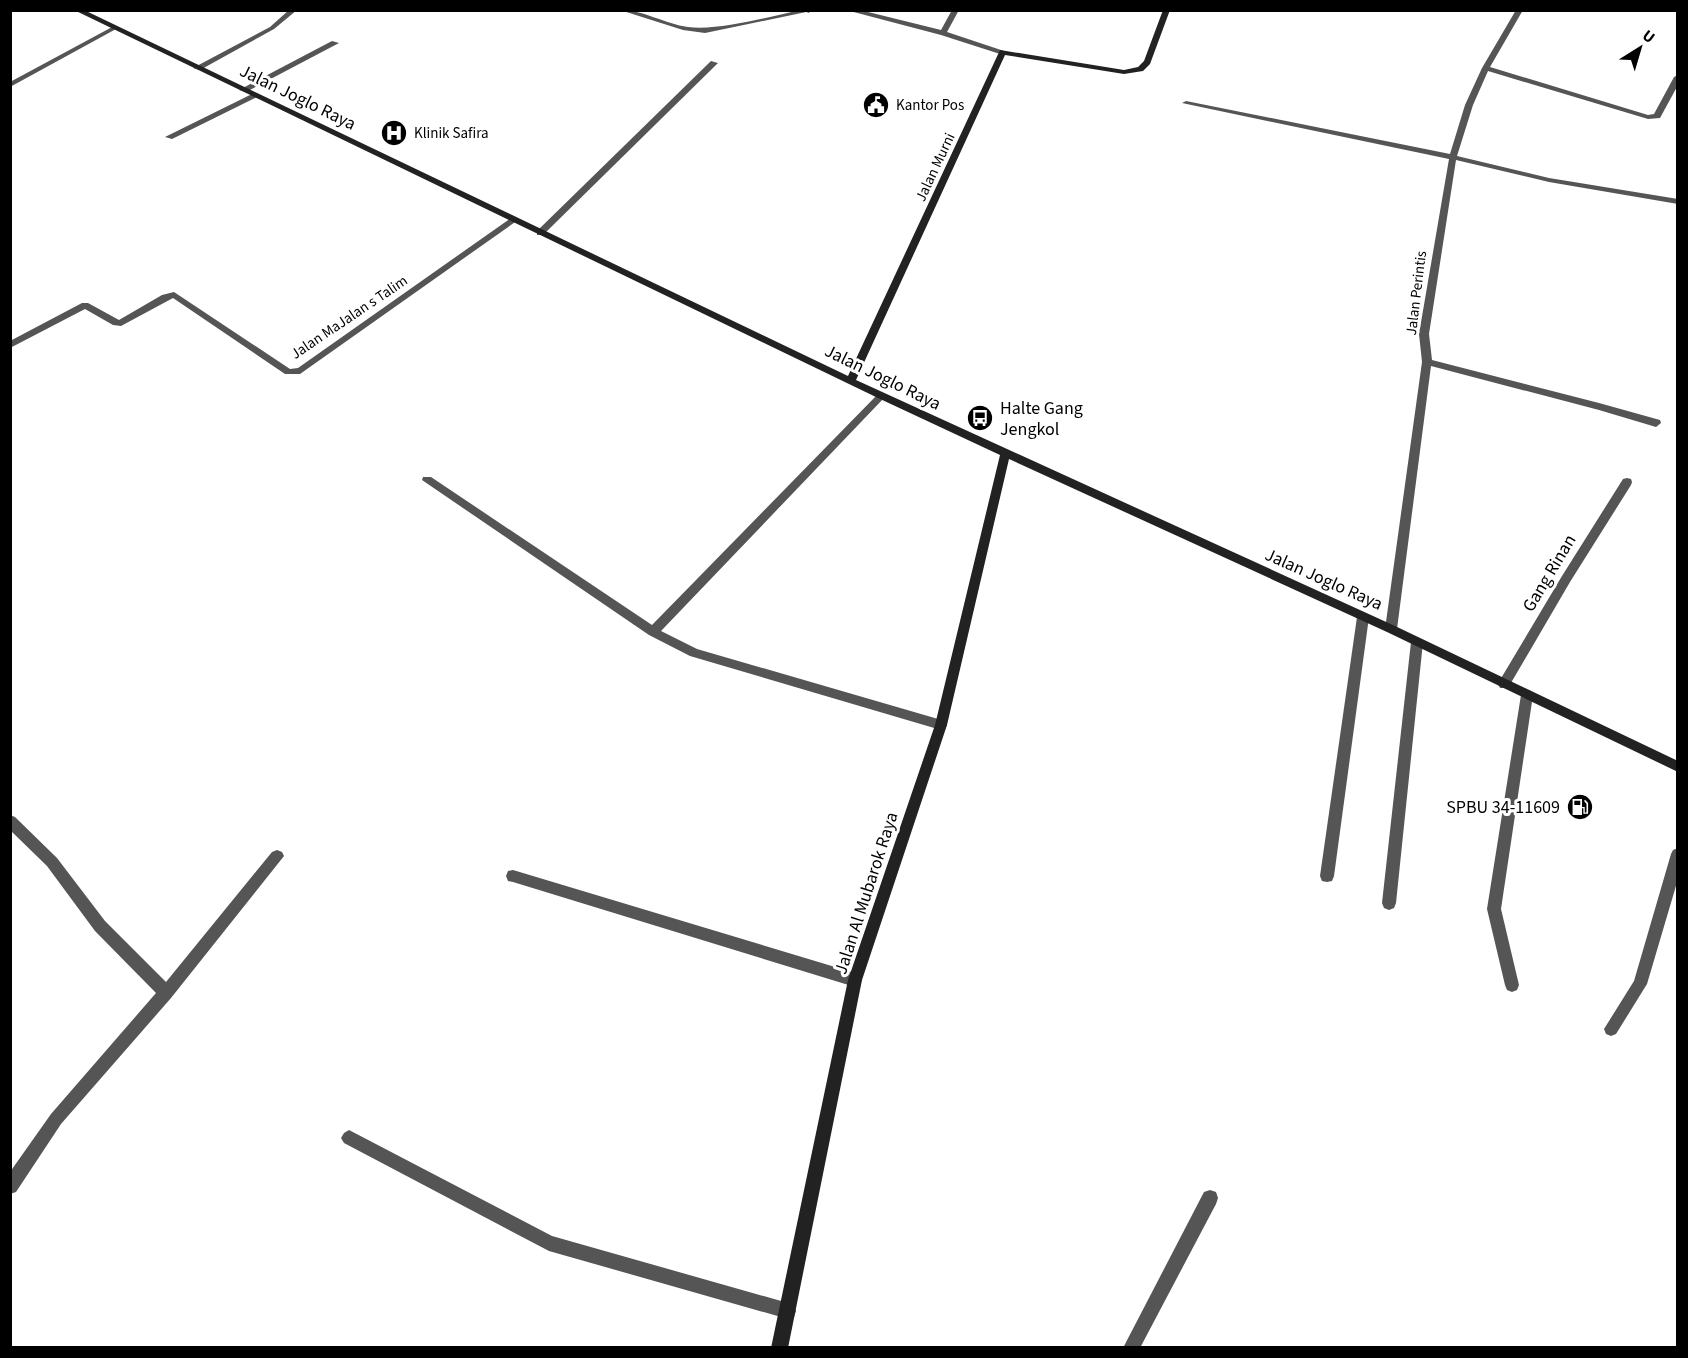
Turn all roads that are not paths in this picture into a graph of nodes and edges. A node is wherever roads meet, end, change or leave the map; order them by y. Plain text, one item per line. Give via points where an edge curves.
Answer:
1 (294, 10) edge
2 (623, 10) edge
3 (849, 10) edge
4 (956, 10) edge
5 (1167, 10) edge
6 (1520, 10) edge
7 (82, 11) edge
8 (810, 11) edge
9 (114, 28) junction
10 (943, 33) junction
11 (335, 43) dead end
12 (1003, 52) junction
13 (714, 63) dead end
14 (197, 68) junction
15 (1486, 68) junction
16 (1677, 78) edge
17 (10, 85) edge
18 (243, 90) junction
19 (255, 96) junction
20 (1186, 103) dead end
21 (169, 137) dead end
22 (1453, 157) junction
23 (1677, 202) edge
24 (514, 220) junction
25 (540, 233) junction
26 (10, 345) edge
27 (1427, 362) junction
28 (851, 381) junction
29 (881, 396) junction
30 (1656, 423) dead end
31 (1005, 454) junction
32 (427, 480) dead end
33 (1627, 482) dead end
34 (1363, 617) junction
35 (1391, 629) junction
36 (652, 632) junction
37 (1417, 642) junction
38 (1504, 684) junction
39 (1527, 694) junction
40 (941, 725) junction
41 (1677, 767) edge
42 (10, 821) edge
43 (1677, 854) edge
44 (277, 856) dead end
45 (513, 876) dead end
46 (1327, 876) dead end
47 (1389, 903) dead end
48 (855, 980) junction
49 (1512, 985) dead end
50 (166, 993) junction
51 (1611, 1029) dead end
52 (349, 1138) dead end
53 (10, 1186) edge
54 (1210, 1198) dead end
55 (788, 1311) junction
56 (780, 1347) edge
57 (1131, 1347) edge

1 - 14 street via 272,28
2 - 8 street via 685,29 705,31
3 - 10 street
4 - 10 street
5 - 12 main road via 1147,62 1133,71
6 - 15 street, Jalan Perintis
7 - 9 main road, Jalan Joglo Raya
9 - 14 main road, Jalan Joglo Raya
9 - 17 street
10 - 12 street
11 - 18 street
12 - 28 main road, Jalan Murni
13 - 25 street
14 - 18 main road, Jalan Joglo Raya
15 - 16 street via 1648,117 1657,116
15 - 22 street, Jalan Perintis via 1469,105
18 - 19 main road, Jalan Joglo Raya
19 - 21 street
19 - 24 main road, Jalan Joglo Raya
20 - 22 street
22 - 23 street via 1549,180
22 - 27 street, Jalan Perintis via 1424,334
24 - 25 main road, Jalan Joglo Raya
24 - 26 street, Jalan MaJalan s Talim via 297,372 288,372 174,295 121,323 85,305
25 - 28 main road, Jalan Joglo Raya
27 - 30 street
27 - 35 street, Jalan Perintis
28 - 29 main road, Jalan Joglo Raya
29 - 31 main road, Jalan Joglo Raya
29 - 36 street
31 - 34 main road, Jalan Joglo Raya
31 - 40 main road, Jalan Al Mubarok Raya
32 - 36 street
33 - 38 street, Gang Rinan
34 - 35 main road, Jalan Joglo Raya
34 - 46 street
35 - 37 main road, Jalan Joglo Raya
36 - 40 street via 694,653
37 - 38 main road, Jalan Joglo Raya
37 - 47 street
38 - 39 main road, Jalan Joglo Raya
39 - 41 main road, Jalan Joglo Raya
39 - 49 street via 1494,909
40 - 48 main road, Jalan Al Mubarok Raya
42 - 50 street via 52,862 100,926
43 - 51 street via 1640,984
44 - 50 street
45 - 48 street
48 - 55 main road, Jalan Al Mubarok Raya
50 - 53 street via 56,1119
52 - 55 street via 549,1243
54 - 57 street
55 - 56 main road, Jalan Al Mubarok Raya

